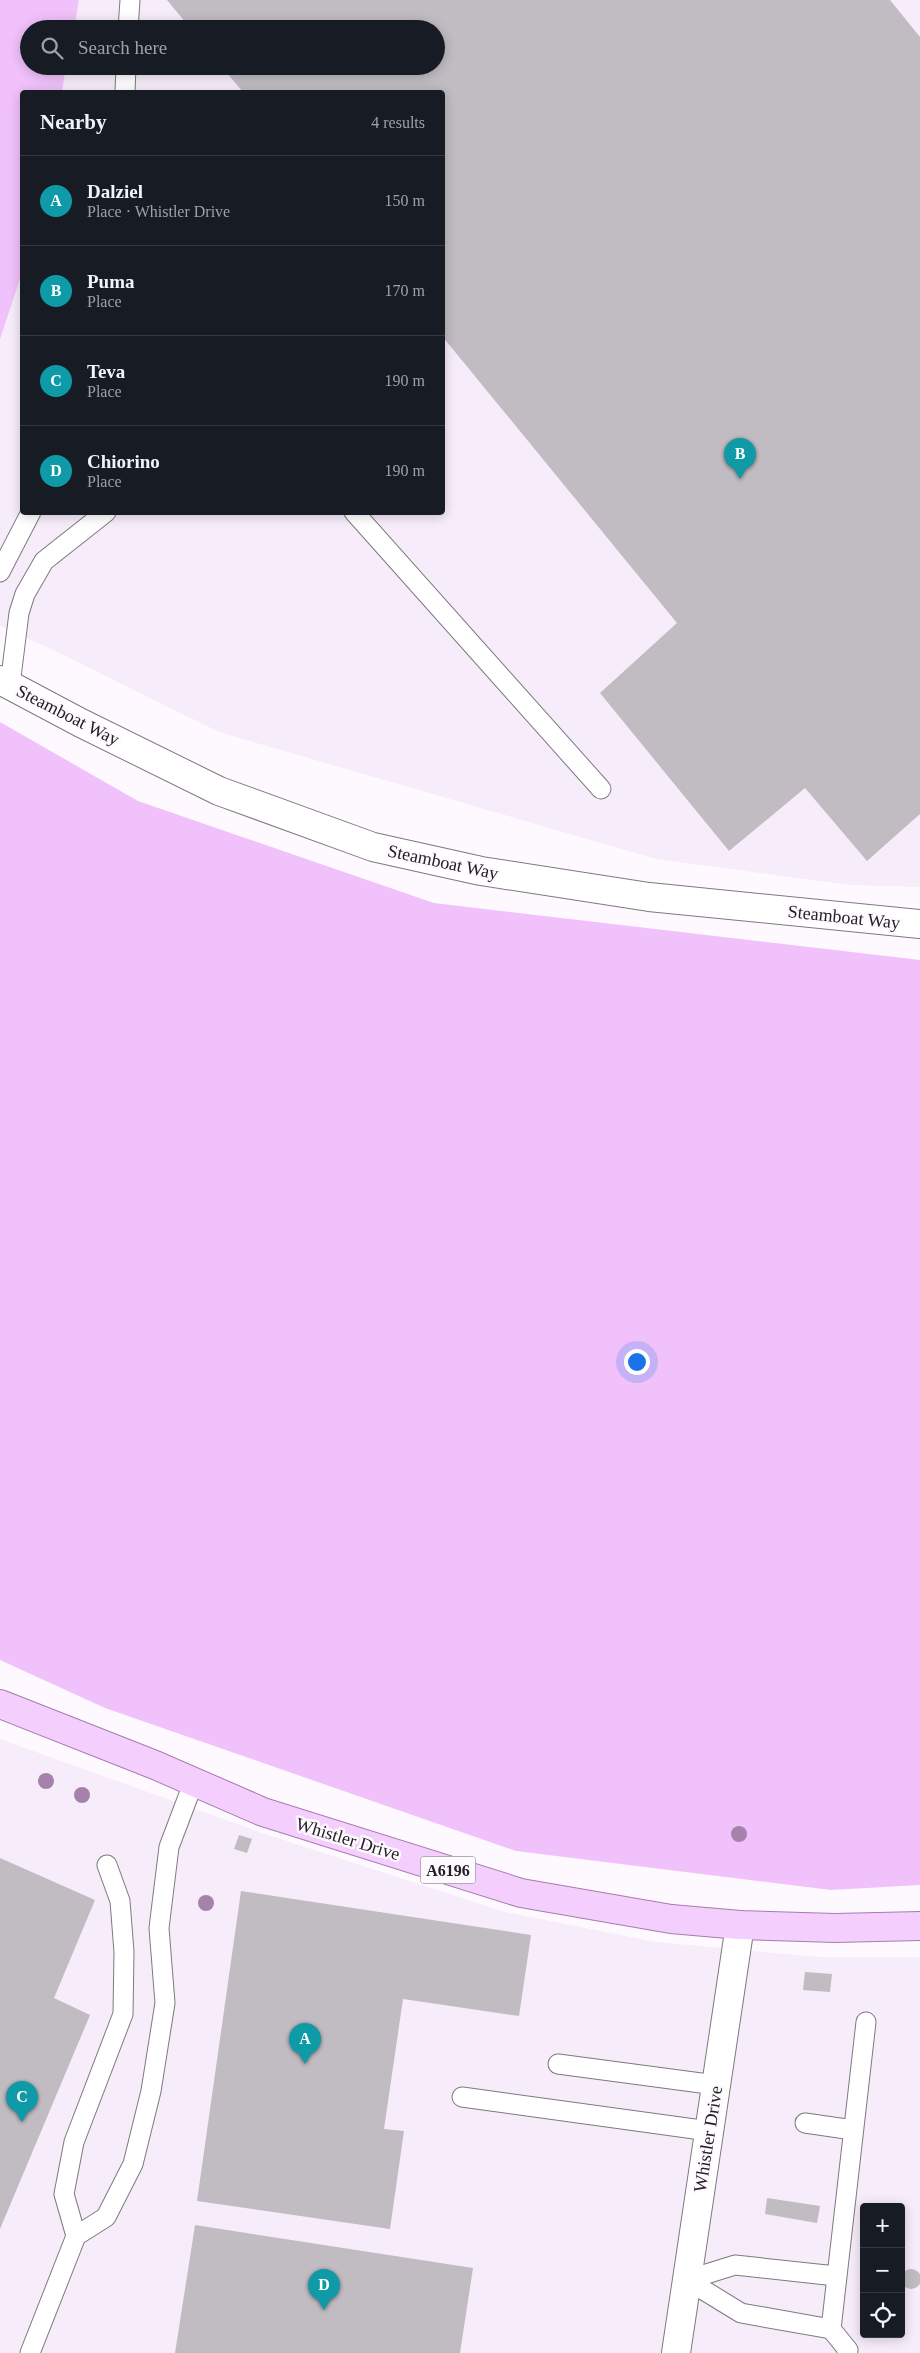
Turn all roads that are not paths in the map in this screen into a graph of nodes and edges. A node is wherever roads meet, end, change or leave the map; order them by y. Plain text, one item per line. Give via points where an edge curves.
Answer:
1 (130, 0) edge
2 (129, 20) edge
3 (126, 75) edge
4 (125, 90) edge
5 (29, 515) edge
6 (102, 515) edge
7 (357, 515) edge
8 (0, 572) edge
9 (5, 682) edge
10 (601, 789) dead end
11 (920, 924) edge
12 (0, 1704) edge
13 (194, 1782) junction
14 (107, 1865) dead end
15 (740, 1925) junction
16 (920, 1926) edge
17 (866, 2022) dead end
18 (558, 2064) dead end
19 (716, 2086) junction
20 (462, 2096) dead end
21 (805, 2123) dead end
22 (853, 2130) junction
23 (709, 2131) junction
24 (76, 2236) junction
25 (836, 2276) junction
26 (687, 2280) junction
27 (831, 2329) junction
28 (30, 2353) edge
29 (676, 2353) edge
30 (847, 2353) edge

1 - 2 lane
3 - 4 lane
5 - 8 lane
6 - 9 lane via 44,561 25,594
7 - 10 lane
9 - 11 street, Steamboat Way via 219,791 373,847 481,871 649,896
12 - 13 main road, Whistler Drive / A6196
13 - 15 main road, Whistler Drive / A6196 via 263,1812 521,1893 671,1918
13 - 24 lane via 169,1847 159,1928 165,2003 151,2092 133,2164 106,2217
14 - 24 lane via 120,1901 124,1952 123,2014 74,2142 64,2194
15 - 16 main road, Whistler Drive / A6196
15 - 19 street, Whistler Drive
17 - 22 lane
18 - 19 lane
19 - 23 street, Whistler Drive
20 - 23 lane
21 - 22 lane
22 - 25 lane
23 - 26 street, Whistler Drive
24 - 28 lane
25 - 26 lane via 735,2265
25 - 27 lane
26 - 27 lane via 741,2313
26 - 29 street, Whistler Drive
27 - 30 lane

